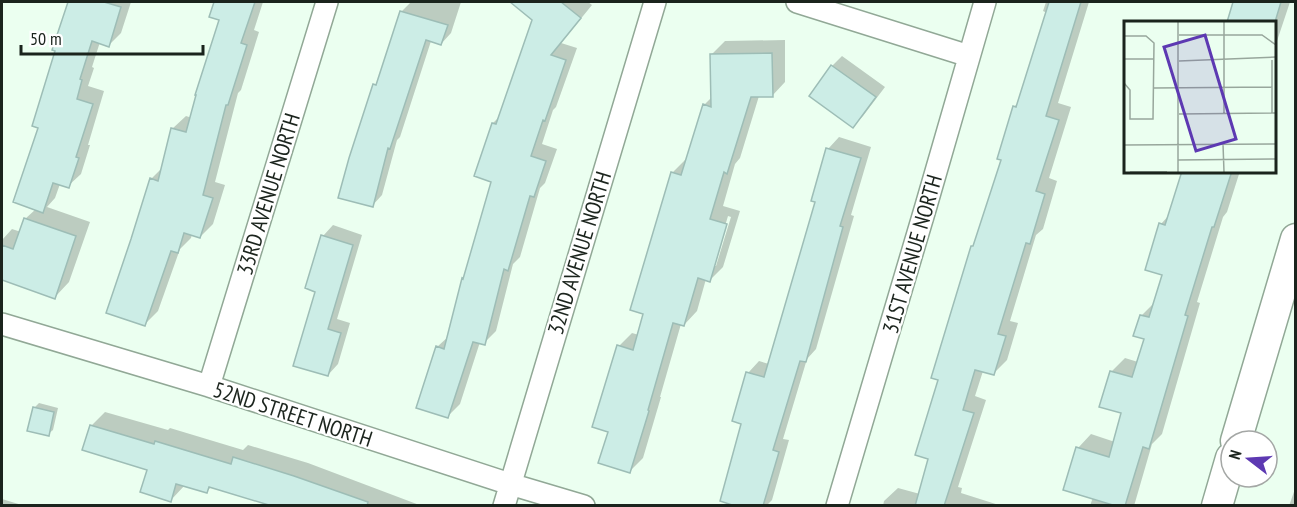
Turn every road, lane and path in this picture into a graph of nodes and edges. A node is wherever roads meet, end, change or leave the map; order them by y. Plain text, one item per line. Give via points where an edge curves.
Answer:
1 (327, 2) edge
2 (655, 2) edge
3 (797, 2) edge
4 (985, 2) edge
5 (969, 56) junction
6 (1296, 239) edge
7 (2, 324) edge
8 (209, 386) junction
9 (1240, 429) edge
10 (510, 484) junction
11 (1222, 489) edge
12 (504, 506) edge
13 (584, 506) edge
14 (837, 506) edge
15 (1217, 506) edge

1 - 8 street, 33RD AVENUE NORTH
2 - 10 street, 32ND AVENUE NORTH
3 - 5 street
4 - 5 street, 31ST AVENUE NORTH
5 - 14 street, 31ST AVENUE NORTH
6 - 9 street
7 - 8 street, 52ND STREET NORTH
8 - 10 street, 52ND STREET NORTH
10 - 12 street, 32ND AVENUE NORTH
10 - 13 street, 52ND STREET NORTH
11 - 15 street

